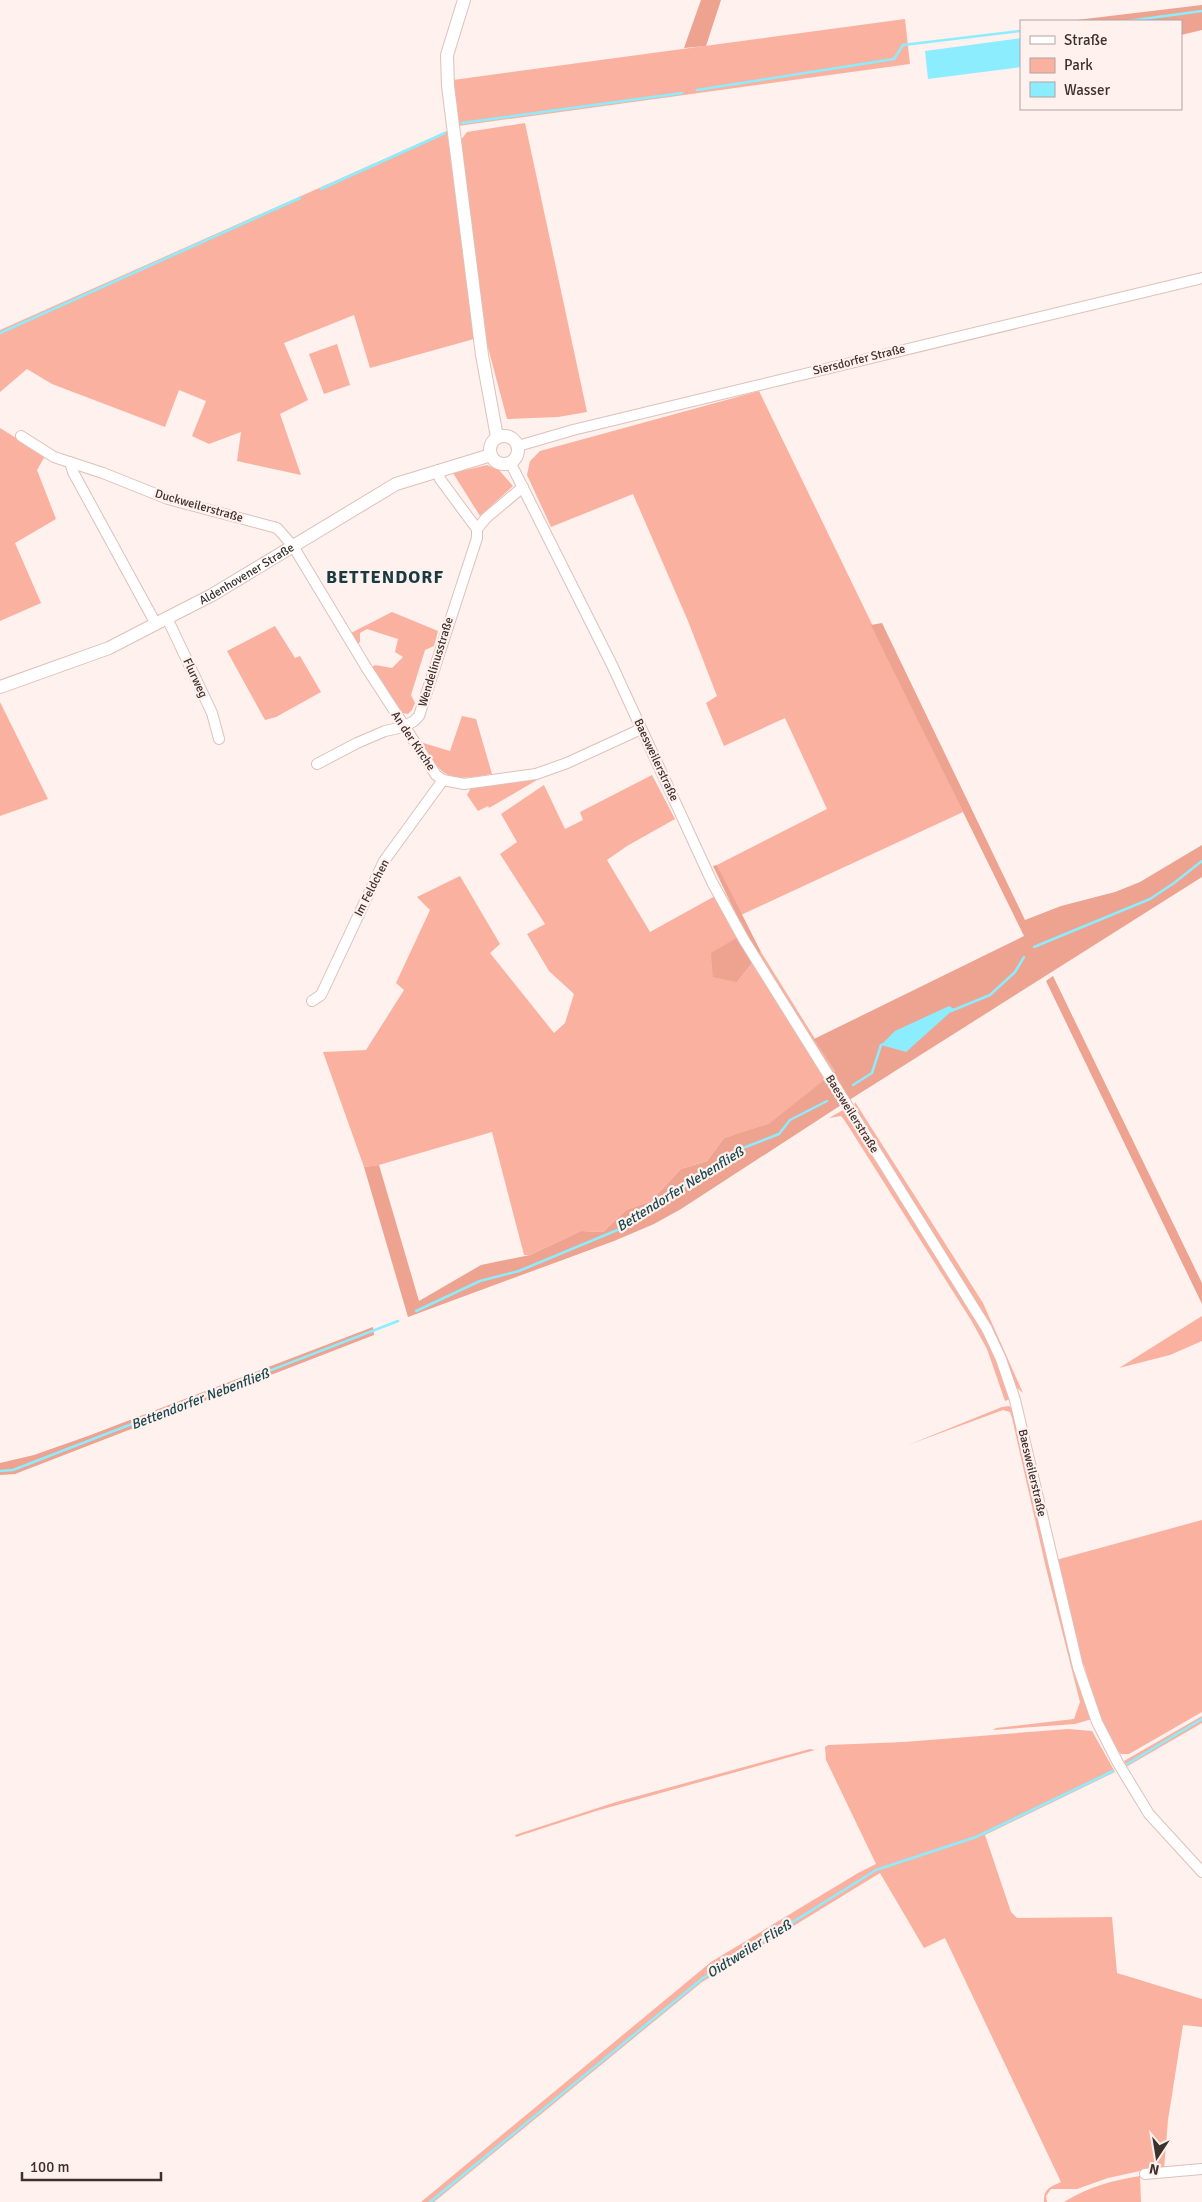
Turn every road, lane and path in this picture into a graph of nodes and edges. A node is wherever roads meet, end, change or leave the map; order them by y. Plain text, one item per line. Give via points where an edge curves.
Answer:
1 (464, 0) edge
2 (1202, 278) edge
3 (21, 436) dead end
4 (498, 437) junction
5 (518, 446) junction
6 (491, 455) junction
7 (70, 462) junction
8 (510, 462) junction
9 (438, 470) junction
10 (524, 487) junction
11 (477, 529) junction
12 (293, 546) junction
13 (161, 621) junction
14 (0, 687) edge
15 (403, 727) junction
16 (641, 729) junction
17 (219, 739) dead end
18 (317, 764) dead end
19 (443, 780) junction
20 (312, 1001) dead end
21 (1202, 1872) edge
22 (1202, 2169) edge
23 (1144, 2174) dead end

1 - 4 main road via 447,55 448,86 482,355
2 - 5 street, Siersdorfer Straße
3 - 7 street, Duckweilerstraße via 54,457
4 - 5 main road via 510,437
4 - 6 main road via 491,445
5 - 8 main road via 516,457
6 - 8 main road via 499,463
6 - 9 main road, Aldenhovener Straße
7 - 12 street, Duckweilerstraße via 168,499 277,528
7 - 13 street via 72,472
8 - 10 street, Baesweilerstraße
9 - 11 street via 440,478
9 - 12 main road, Aldenhovener Straße via 396,484
10 - 11 street
10 - 16 street, Baesweilerstraße
11 - 15 street, Wendelinusstraße via 477,538 419,716
12 - 13 main road, Aldenhovener Straße
12 - 15 street, An der Kirche
13 - 14 main road, Aldenhovener Straße via 109,648
13 - 17 street, Flurweg via 212,713
15 - 18 street, Wendelinusstraße via 356,743
15 - 19 street, An der Kirche via 436,776
16 - 19 street, An der Kirche via 567,764 536,774 464,784
16 - 21 street, Baesweilerstraße via 712,882 744,940 971,1302 1001,1359 1015,1400 1078,1667 1097,1722 1149,1814
19 - 20 street, Im Feldchen via 384,861 321,995
22 - 23 street

